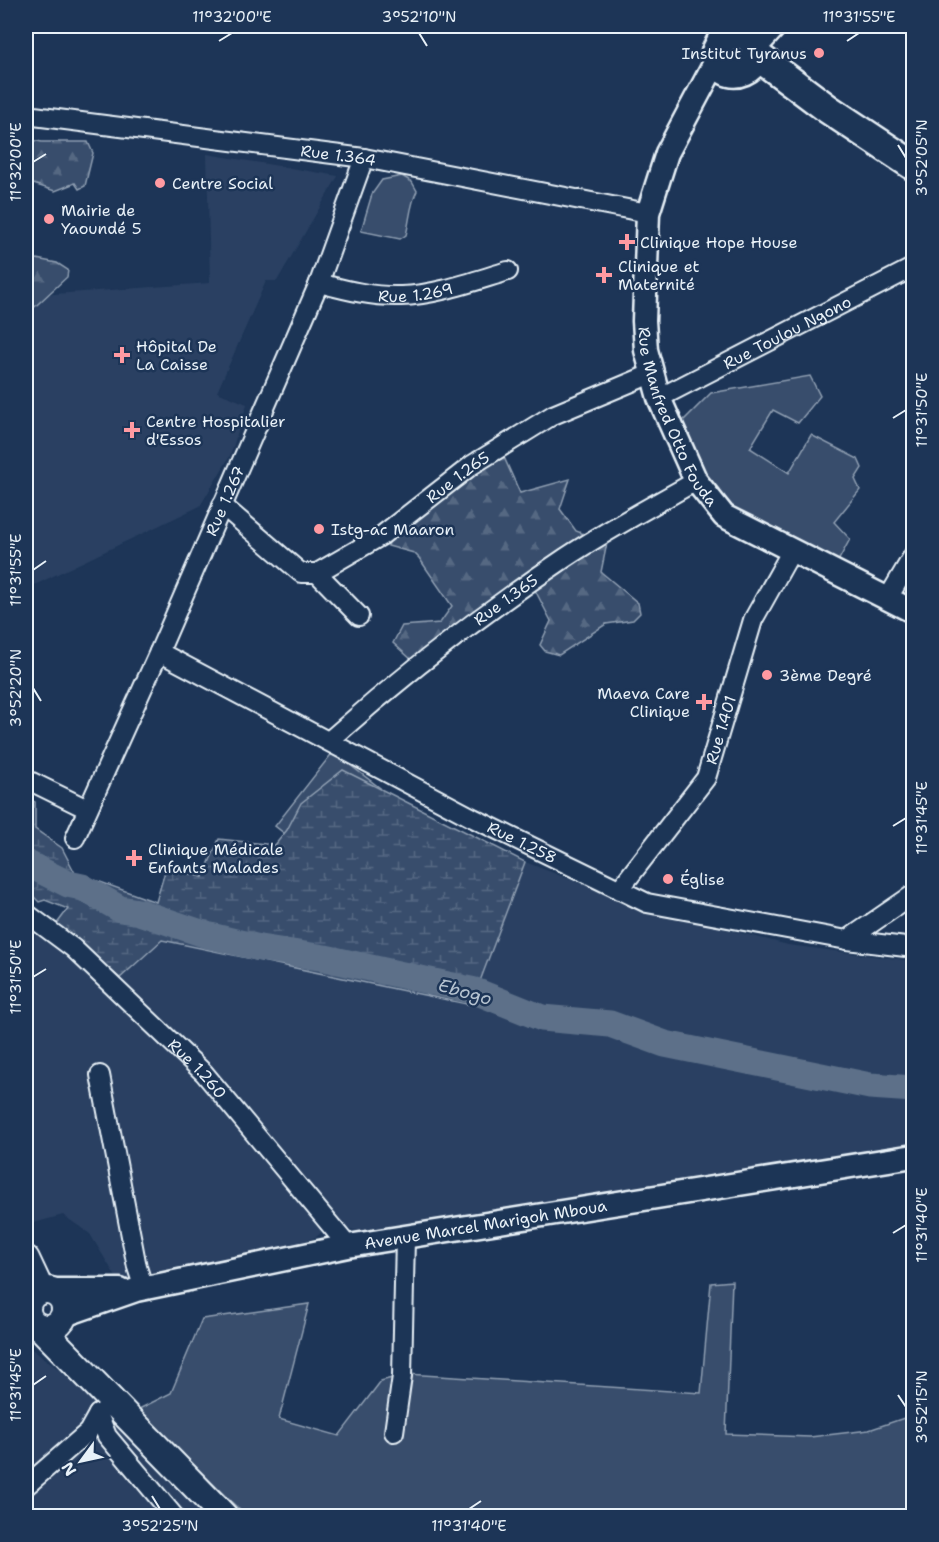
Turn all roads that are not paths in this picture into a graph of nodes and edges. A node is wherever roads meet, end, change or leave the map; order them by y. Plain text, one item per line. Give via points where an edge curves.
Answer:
1 (703, 26) edge
2 (776, 26) edge
3 (738, 49) edge
4 (26, 114) edge
5 (364, 158) junction
6 (914, 166) edge
7 (648, 213) junction
8 (914, 267) edge
9 (508, 271) dead end
10 (319, 283) junction
11 (651, 374) junction
12 (659, 398) junction
13 (696, 481) junction
14 (222, 505) junction
15 (791, 552) junction
16 (914, 554) edge
17 (317, 573) junction
18 (888, 598) junction
19 (914, 612) edge
20 (359, 616) dead end
21 (159, 652) junction
22 (330, 740) junction
23 (26, 779) edge
24 (87, 809) junction
25 (75, 838) dead end
26 (619, 890) junction
27 (914, 894) edge
28 (26, 913) edge
29 (848, 940) junction
30 (914, 948) edge
31 (100, 1075) dead end
32 (914, 1156) edge
33 (405, 1238) junction
34 (348, 1246) junction
35 (26, 1259) edge
36 (140, 1289) junction
37 (40, 1308) edge
38 (394, 1432) dead end
39 (26, 1486) edge
40 (174, 1516) edge
41 (224, 1516) edge

1 - 3 main road
2 - 3 street
3 - 6 main road
3 - 7 street, Rue Manfred Otto Fouda via 691,106 667,153
4 - 5 street, Rue 1.364
5 - 7 street, Rue 1.364
5 - 10 street, Rue 1.267
7 - 11 street, Rue Manfred Otto Fouda via 644,321
8 - 12 street, Rue Toulou Ngono
9 - 10 street, Rue 1.269 via 402,296 357,293
10 - 14 street, Rue 1.267
11 - 12 street, Rue Manfred Otto Fouda
11 - 17 street, Rue 1.265 via 554,415 472,465 381,536
12 - 13 street, Rue Manfred Otto Fouda
13 - 15 street, Rue Manfred Otto Fouda via 724,516
13 - 22 street, Rue 1.365 via 524,587 378,697
14 - 17 street via 301,573
14 - 21 street, Rue 1.267
15 - 18 street, Rue Manfred Otto Fouda
15 - 26 street, Rue 1.401 via 753,620 706,778
16 - 18 street
17 - 20 street
18 - 19 street, Rue Manfred Otto Fouda
21 - 22 street, Rue 1.258
21 - 24 street, Rue 1.267
22 - 26 street, Rue 1.258 via 473,818
23 - 24 street
24 - 25 street, Rue 1.267
26 - 29 street, Rue 1.258 via 648,903
27 - 29 street
28 - 34 street, Rue 1.260 via 73,948 204,1073
29 - 30 street, Rue 1.258
31 - 36 street
32 - 33 street, Avenue Marcel Marigoh Mboua
33 - 34 street, Avenue Marcel Marigoh Mboua
33 - 38 street via 402,1376
34 - 36 street, Avenue Marcel Marigoh Mboua
35 - 37 main road
36 - 37 street, Avenue Marcel Marigoh Mboua
37 - 41 main road via 95,1382
39 - 40 street via 88,1432 98,1414 107,1436

